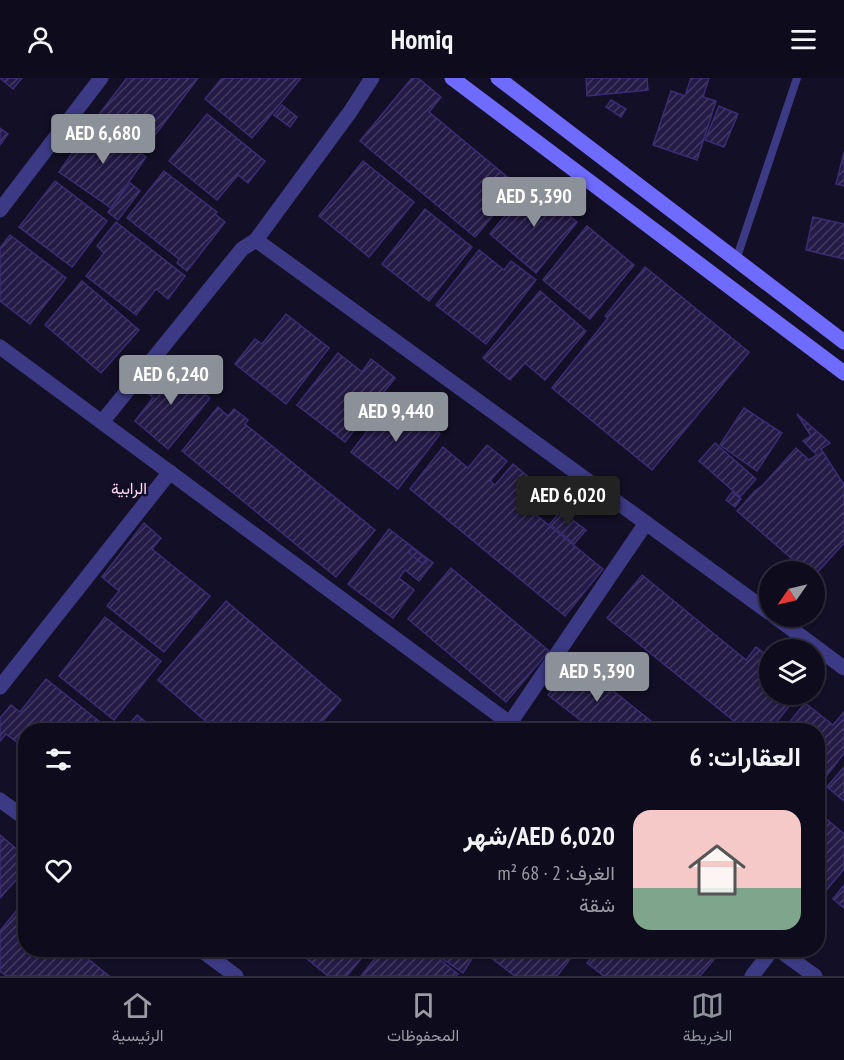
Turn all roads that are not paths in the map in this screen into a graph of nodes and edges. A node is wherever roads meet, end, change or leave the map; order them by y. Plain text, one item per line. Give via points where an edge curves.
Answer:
1 (101, 78) edge
2 (372, 78) edge
3 (452, 78) edge
4 (498, 78) edge
5 (797, 78) edge
6 (0, 210) edge
7 (256, 240) junction
8 (736, 260) junction
9 (844, 342) edge
10 (0, 347) edge
11 (844, 373) edge
12 (102, 422) junction
13 (170, 472) junction
14 (646, 523) junction
15 (759, 605) edge
16 (789, 627) edge
17 (844, 668) edge
18 (0, 687) edge
19 (510, 723) edge
20 (518, 723) edge
21 (0, 800) edge
22 (18, 813) edge
23 (210, 957) edge
24 (767, 957) edge
25 (789, 957) edge
26 (236, 976) edge
27 (752, 976) edge
28 (815, 976) edge

1 - 6 street
2 - 7 street
3 - 11 street
4 - 8 street
5 - 8 lane
7 - 12 street via 242,249
7 - 14 street
8 - 9 street
10 - 12 street
12 - 13 street
13 - 18 street
13 - 19 street
14 - 15 street
14 - 20 street
16 - 17 street
21 - 22 street
23 - 26 street
24 - 27 street
25 - 28 street

